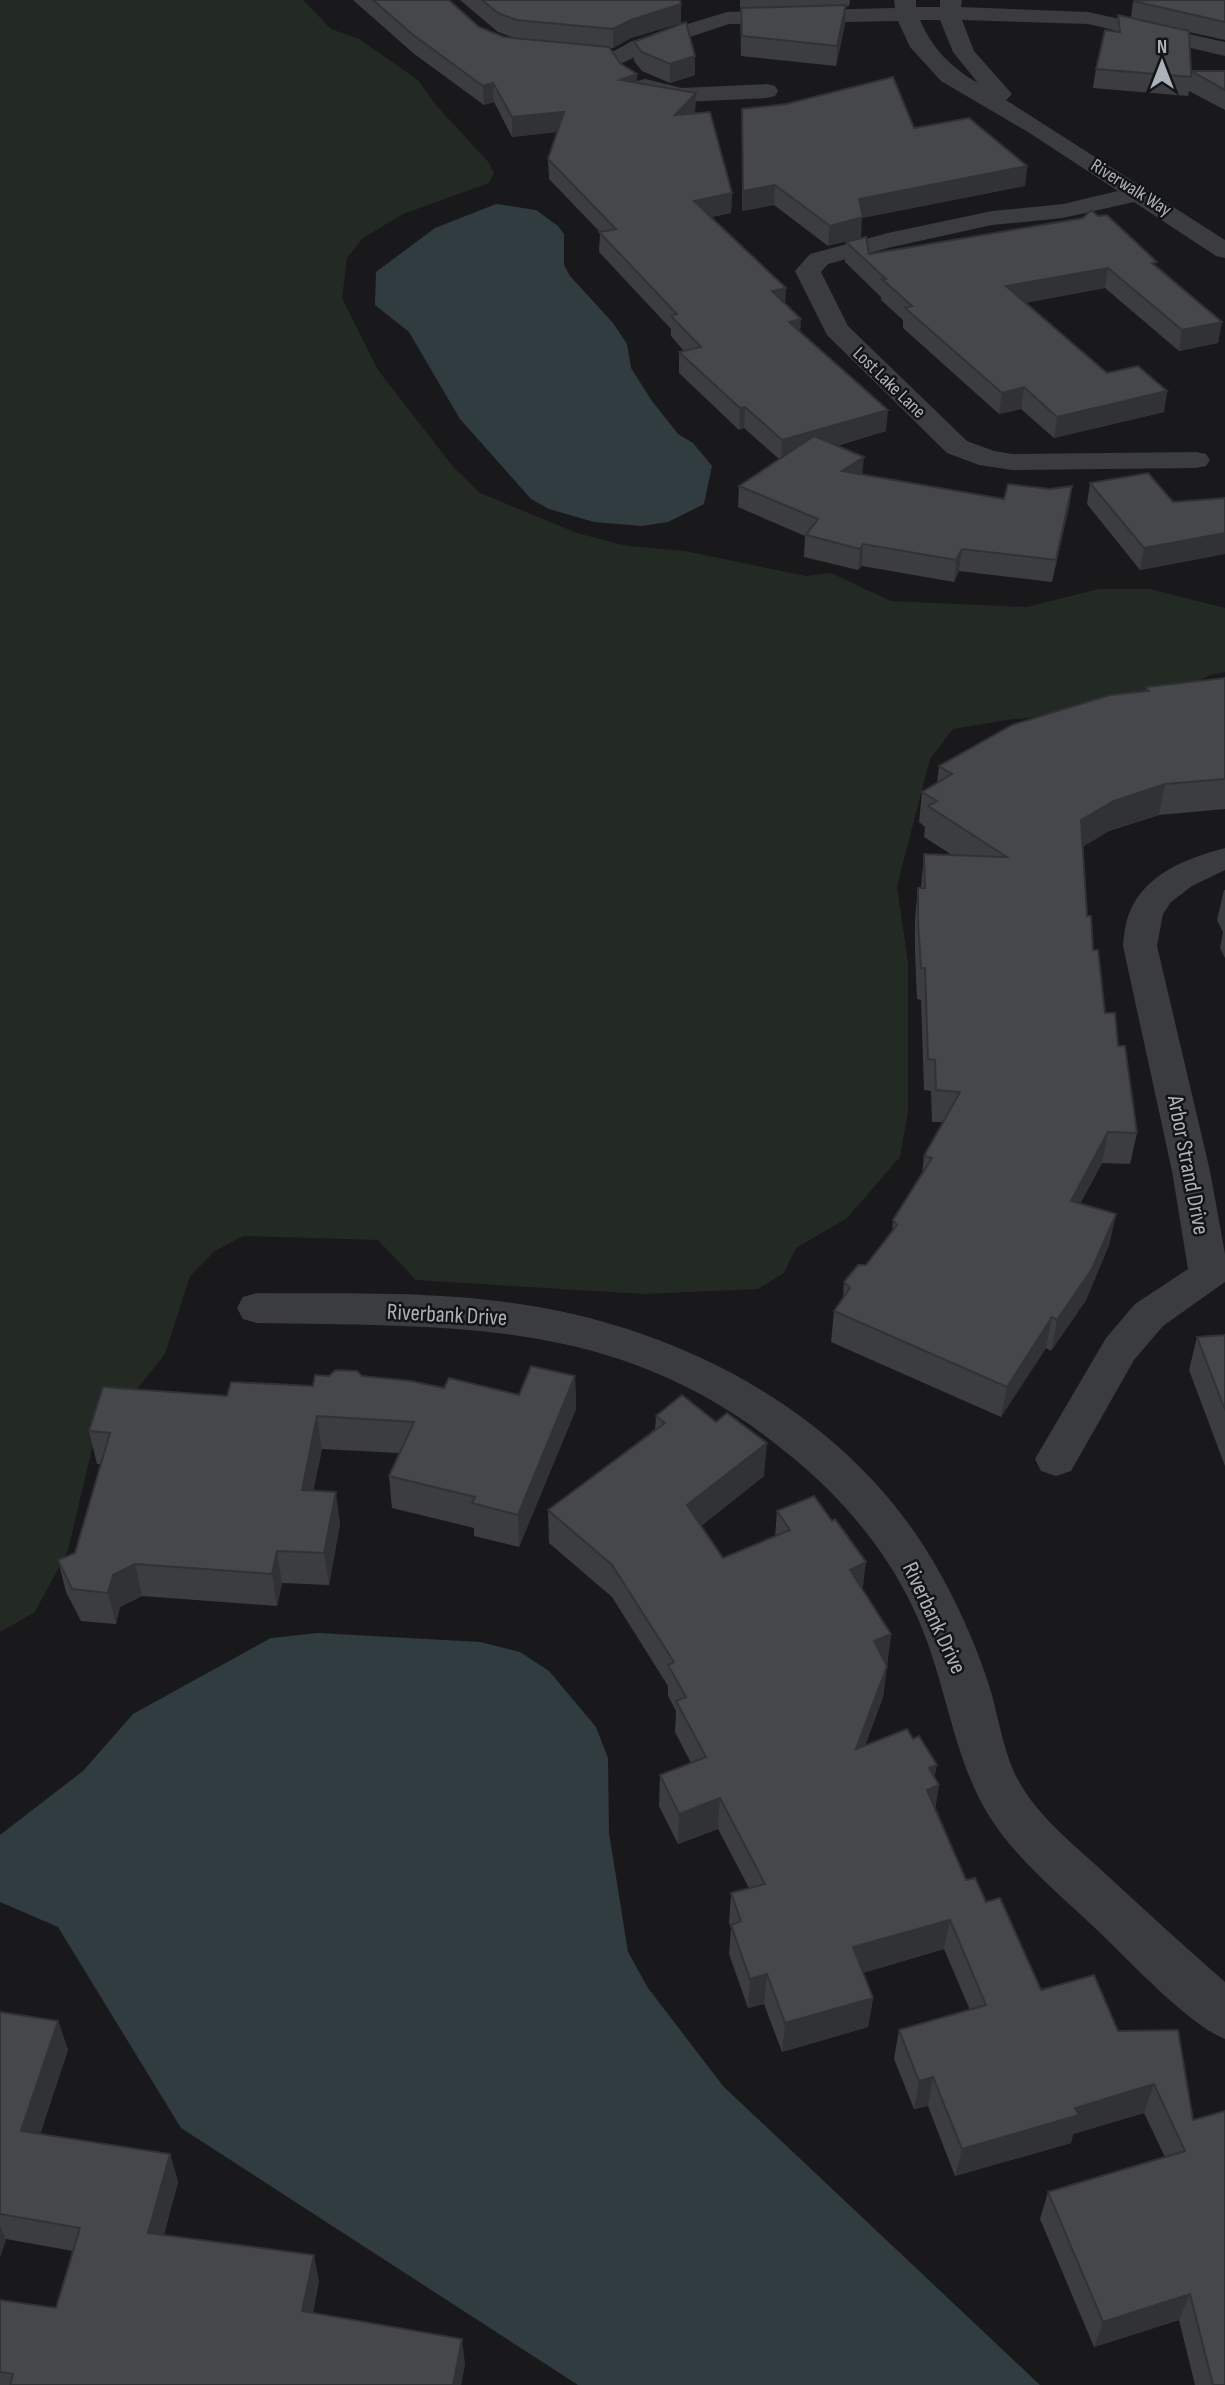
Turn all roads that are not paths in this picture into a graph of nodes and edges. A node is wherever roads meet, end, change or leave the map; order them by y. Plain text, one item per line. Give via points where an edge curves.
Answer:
1 (950, 6) edge
2 (905, 7) edge
3 (721, 9) edge
4 (1225, 49) edge
5 (544, 52) edge
6 (618, 58) junction
7 (767, 92) dead end
8 (1036, 127) junction
9 (1111, 176) junction
10 (1139, 194) junction
11 (992, 218) junction
12 (1225, 251) edge
13 (1196, 460) dead end
14 (1225, 859) edge
15 (1217, 1280) edge
16 (257, 1308) dead end
17 (1056, 1459) dead end
18 (1225, 2015) edge

1 - 2 street
1 - 4 street via 1088,18
1 - 8 street, Riverwalk Way via 961,49 975,69
2 - 3 street
2 - 8 street, Riverwalk Way via 918,42 949,76
3 - 6 street
5 - 6 street
6 - 7 street via 629,79 651,89 682,95
8 - 9 street, Riverwalk Way
9 - 10 street, Riverwalk Way
9 - 11 street, Lost Lake Lane
10 - 11 street, Lost Lake Lane via 1063,211
10 - 12 street, Riverwalk Way
11 - 13 street, Lost Lake Lane via 840,251 819,259 808,271 812,286 849,344 942,435 970,453 1037,464
14 - 15 street, Arbor Strand Drive via 1209,862 1171,883 1147,912 1140,946
15 - 17 street, Arbor Strand Drive via 1149,1315 1120,1349
16 - 18 street, Riverbank Drive via 441,1312 555,1325 671,1361 779,1420 862,1497 908,1558 933,1602 966,1687 980,1745 1005,1800 1046,1850

